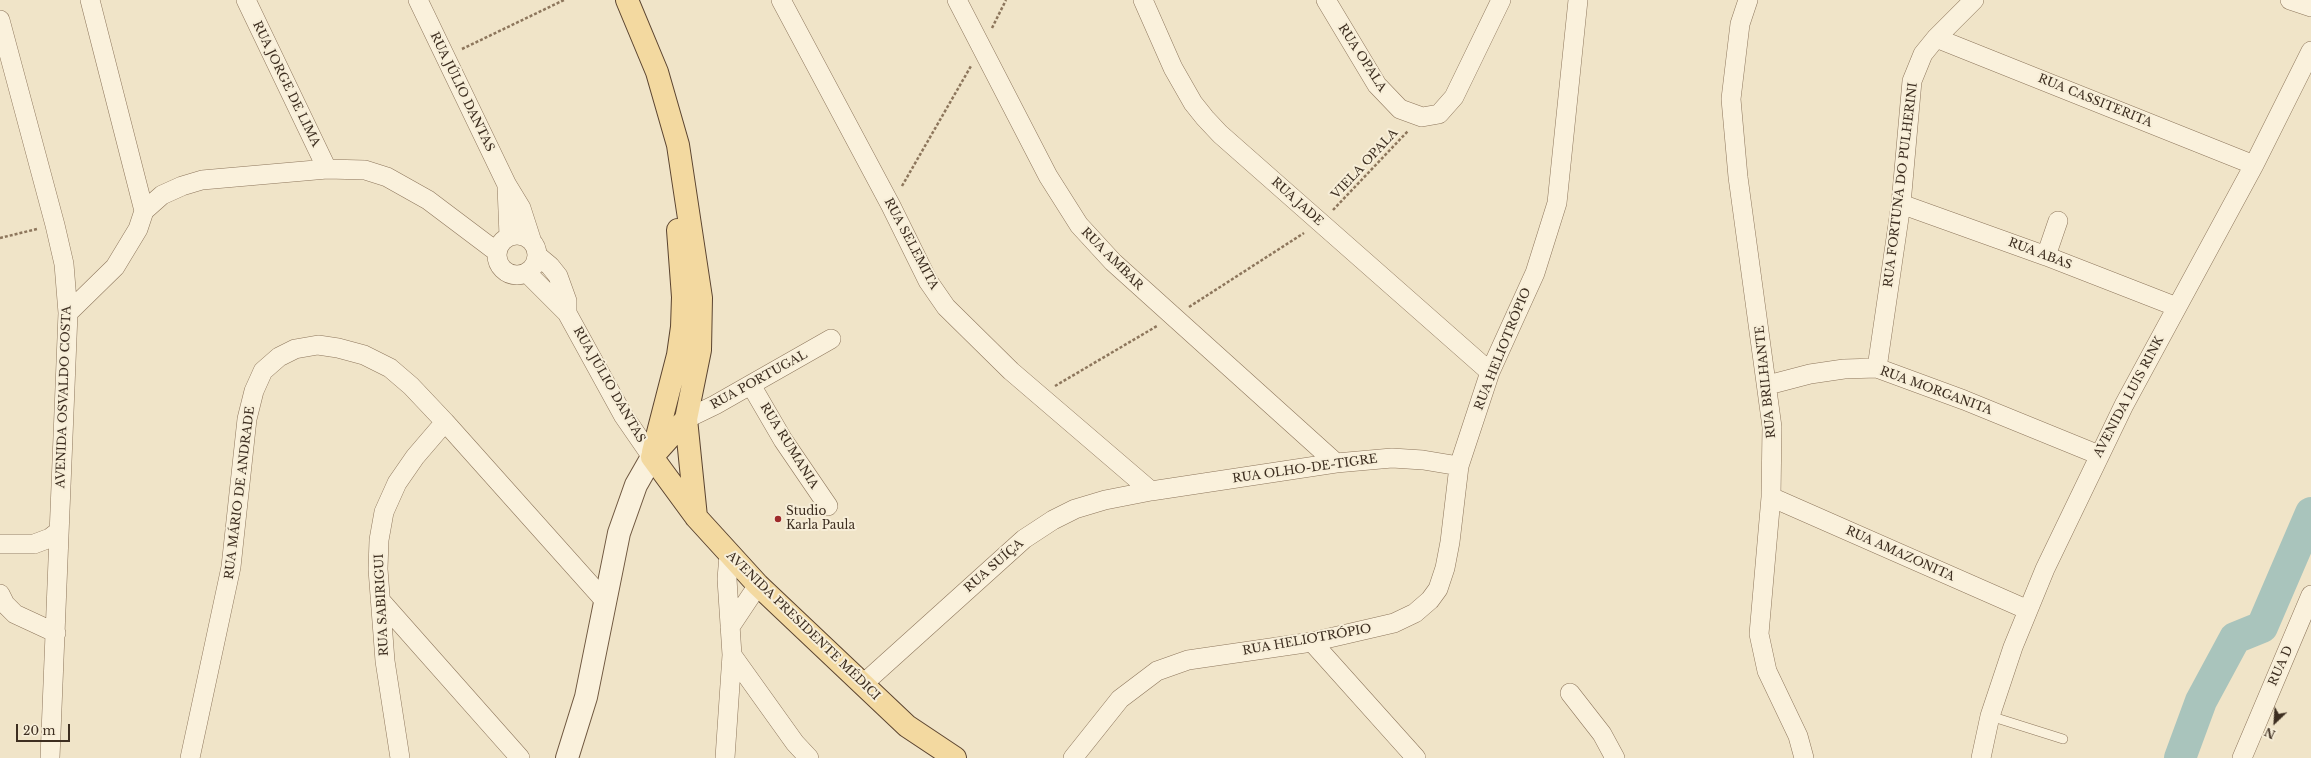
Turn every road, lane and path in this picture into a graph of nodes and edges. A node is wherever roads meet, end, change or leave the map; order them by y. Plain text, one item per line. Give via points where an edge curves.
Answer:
1 (90, 0) edge
2 (246, 0) edge
3 (418, 0) edge
4 (564, 0) edge
5 (615, 0) edge
6 (627, 0) edge
7 (781, 0) edge
8 (957, 0) edge
9 (1006, 0) edge
10 (1143, 0) edge
11 (1326, 0) edge
12 (1501, 0) edge
13 (1578, 0) edge
14 (1748, 0) edge
15 (1974, 0) edge
16 (2290, 0) edge
17 (2311, 7) edge
18 (0, 20) edge
19 (1936, 38) junction
20 (982, 47) junction
21 (2311, 51) edge
22 (445, 56) junction
23 (1422, 117) junction
24 (2254, 164) junction
25 (327, 169) junction
26 (507, 185) junction
27 (1901, 204) junction
28 (891, 206) junction
29 (144, 212) junction
30 (2058, 221) dead end
31 (1320, 223) junction
32 (55, 225) junction
33 (509, 236) junction
34 (0, 238) edge
35 (534, 248) junction
36 (496, 252) junction
37 (2046, 256) junction
38 (527, 273) junction
39 (2177, 307) junction
40 (68, 313) junction
41 (567, 313) junction
42 (831, 339) dead end
43 (1877, 368) junction
44 (1490, 372) junction
45 (751, 385) junction
46 (1768, 385) junction
47 (686, 419) junction
48 (445, 422) junction
49 (2099, 455) junction
50 (652, 457) junction
51 (1336, 463) junction
52 (1459, 466) junction
53 (1151, 491) junction
54 (1772, 497) junction
55 (828, 506) dead end
56 (696, 517) junction
57 (59, 531) junction
58 (0, 544) edge
59 (730, 555) junction
60 (758, 585) junction
61 (0, 594) edge
62 (2311, 596) edge
63 (380, 600) junction
64 (605, 601) junction
65 (2028, 610) junction
66 (730, 627) junction
67 (56, 633) junction
68 (1312, 642) junction
69 (732, 656) junction
70 (862, 685) junction
71 (1570, 693) dead end
72 (1990, 716) junction
73 (2063, 739) dead end
74 (50, 758) edge
75 (190, 758) edge
76 (400, 758) edge
77 (520, 758) edge
78 (567, 758) edge
79 (724, 758) edge
80 (809, 758) edge
81 (955, 758) edge
82 (1073, 758) edge
83 (1416, 758) edge
84 (1615, 758) edge
85 (1804, 758) edge
86 (1981, 758) edge
87 (2242, 758) edge

1 - 29 street
2 - 25 street, RUA JORGE DE LIMA
3 - 22 street, RUA JÚLIO DANTAS
4 - 22 path
5 - 50 main road via 632,32 648,75 674,196 681,260 683,296 678,355
6 - 47 main road via 657,72 669,110 678,145 697,266 701,298 700,343
7 - 28 street, RUA SELEMITA
8 - 20 street, RUA AMBAR
9 - 20 path
10 - 31 street, RUA JADE via 1173,68 1193,104 1220,134
11 - 23 street, RUA OPALA via 1381,90 1400,109
12 - 23 street via 1454,98 1439,114
13 - 44 street, RUA HELIOTRÓPIO via 1557,203 1535,273
14 - 46 street, RUA BRILHANTE via 1740,24 1732,75 1732,122
15 - 19 street, RUA FORTUNA DO PULHERINI
16 - 17 street
18 - 32 street, AVENIDA OSVALDO COSTA
19 - 24 street, RUA CASSITERITA
19 - 27 street, RUA FORTUNA DO PULHERINI via 1923,54 1912,81
20 - 28 path
20 - 51 street, RUA AMBAR via 1048,176 1079,225 1113,262
21 - 24 street, AVENIDA LUIS RINK
22 - 26 street, RUA JÚLIO DANTAS
23 - 31 path, VIELA OPALA
24 - 39 street, AVENIDA LUIS RINK
25 - 29 street via 202,180 162,195
25 - 36 street via 365,170 404,186 428,200
26 - 33 street, RUA JÚLIO DANTAS
26 - 35 street, RUA JÚLIO DANTAS via 521,208
27 - 37 street, RUA ABAS
27 - 43 street, RUA FORTUNA DO PULHERINI
28 - 53 street, RUA SELEMITA via 928,281 946,307 1011,371
29 - 40 street via 138,229 115,267
30 - 37 street
31 - 44 street, RUA JADE
32 - 34 path
32 - 40 street, AVENIDA OSVALDO COSTA via 64,264
33 - 35 street via 516,234
33 - 36 street via 499,244
35 - 38 street via 536,263
35 - 41 street, RUA JÚLIO DANTAS via 558,276 567,301
36 - 38 street via 498,263 508,273
37 - 39 street, RUA ABAS
38 - 41 street, RUA JÚLIO DANTAS
39 - 49 street, AVENIDA LUIS RINK
40 - 57 street, AVENIDA OSVALDO COSTA
41 - 50 street, RUA JÚLIO DANTAS via 623,415
42 - 45 street, RUA PORTUGAL
43 - 46 street, RUA MORGANITA via 1844,369
43 - 49 street, RUA MORGANITA
44 - 52 street, RUA HELIOTRÓPIO
45 - 47 street, RUA PORTUGAL
45 - 55 street, RUA RUMANIA via 783,440
46 - 54 street, RUA BRILHANTE via 1772,427
47 - 50 main road
47 - 56 main road
48 - 63 street, RUA SABIRIGUI via 397,483 384,512 379,540
48 - 64 street, RUA MÁRIO DE ANDRADE
48 - 75 street, RUA MÁRIO DE ANDRADE via 390,368 364,355 318,345 295,349 279,357 263,371 254,391 247,419 231,567
49 - 65 street, AVENIDA LUIS RINK
50 - 56 main road, AVENIDA PRESIDENTE MÉDICI
50 - 64 main road via 627,508
51 - 52 street, RUA OLHO-DE-TIGRE via 1392,458
51 - 53 street, RUA OLHO-DE-TIGRE
52 - 68 street, RUA HELIOTRÓPIO via 1445,568 1438,589 1430,600 1415,613 1394,624
53 - 70 street, RUA SUÍÇA via 1075,509 1024,539
54 - 65 street, RUA AMAZONITA
54 - 85 street, RUA BRILHANTE via 1760,614 1761,652 1767,671 1798,736
56 - 59 main road, AVENIDA PRESIDENTE MÉDICI
57 - 58 street via 50,538 34,544
57 - 67 street, AVENIDA OSVALDO COSTA
59 - 60 main road, AVENIDA PRESIDENTE MÉDICI
59 - 66 street via 727,579
60 - 66 street
60 - 70 main road, AVENIDA PRESIDENTE MÉDICI
61 - 67 street via 15,614
62 - 87 street, RUA D
63 - 76 street, RUA SABIRIGUI via 385,661
63 - 77 street
64 - 78 main road via 586,697
65 - 72 street, AVENIDA LUIS RINK via 2012,647
66 - 69 street
67 - 74 street, AVENIDA OSVALDO COSTA
68 - 82 street, RUA HELIOTRÓPIO via 1188,660 1157,671 1120,699
68 - 83 street
69 - 79 street
69 - 80 street via 795,743
70 - 81 main road, AVENIDA PRESIDENTE MÉDICI via 907,726
71 - 84 street via 1602,734
72 - 73 lane
72 - 86 street, AVENIDA LUIS RINK

